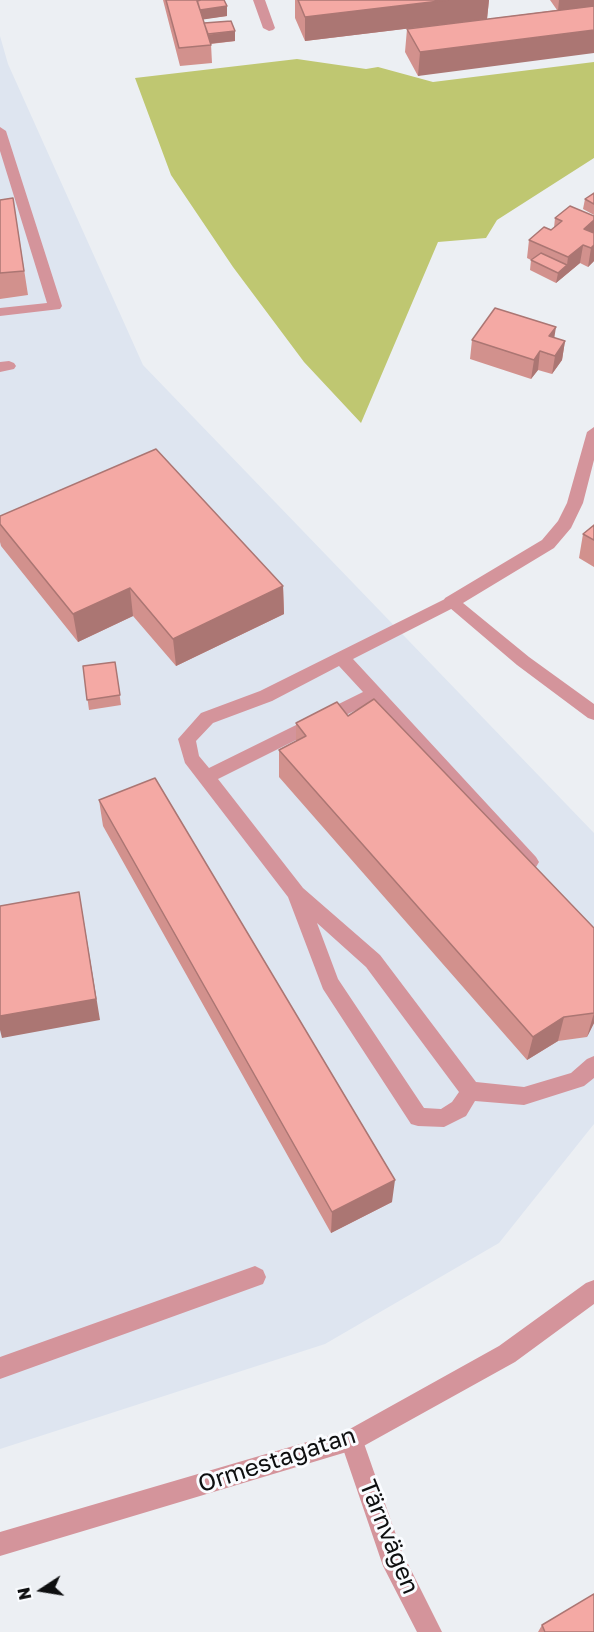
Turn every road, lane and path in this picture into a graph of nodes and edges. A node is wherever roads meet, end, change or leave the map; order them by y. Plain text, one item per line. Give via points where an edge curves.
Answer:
1 (259, 0) edge
2 (269, 28) dead end
3 (0, 131) edge
4 (0, 312) edge
5 (594, 432) edge
6 (451, 602) junction
7 (342, 658) junction
8 (375, 693) junction
9 (594, 713) edge
10 (206, 777) junction
11 (545, 878) edge
12 (296, 893) junction
13 (594, 1065) edge
14 (470, 1091) junction
15 (255, 1276) dead end
16 (594, 1291) edge
17 (0, 1368) edge
18 (352, 1440) junction
19 (0, 1544) edge
20 (430, 1632) edge

1 - 2 street
3 - 4 street via 55,306
5 - 6 street via 565,524 548,544
6 - 7 street
6 - 9 street
7 - 8 street
7 - 10 street via 266,696 207,718 187,739 191,758
8 - 10 street
8 - 11 street
10 - 12 street
12 - 14 street via 373,961
12 - 14 street via 330,983 418,1117 444,1118 459,1109
13 - 14 street via 577,1080 524,1096
15 - 17 street
16 - 18 street, Ormestagatan via 507,1354
18 - 19 street, Ormestagatan
18 - 20 street, Tärnvägen via 392,1557

